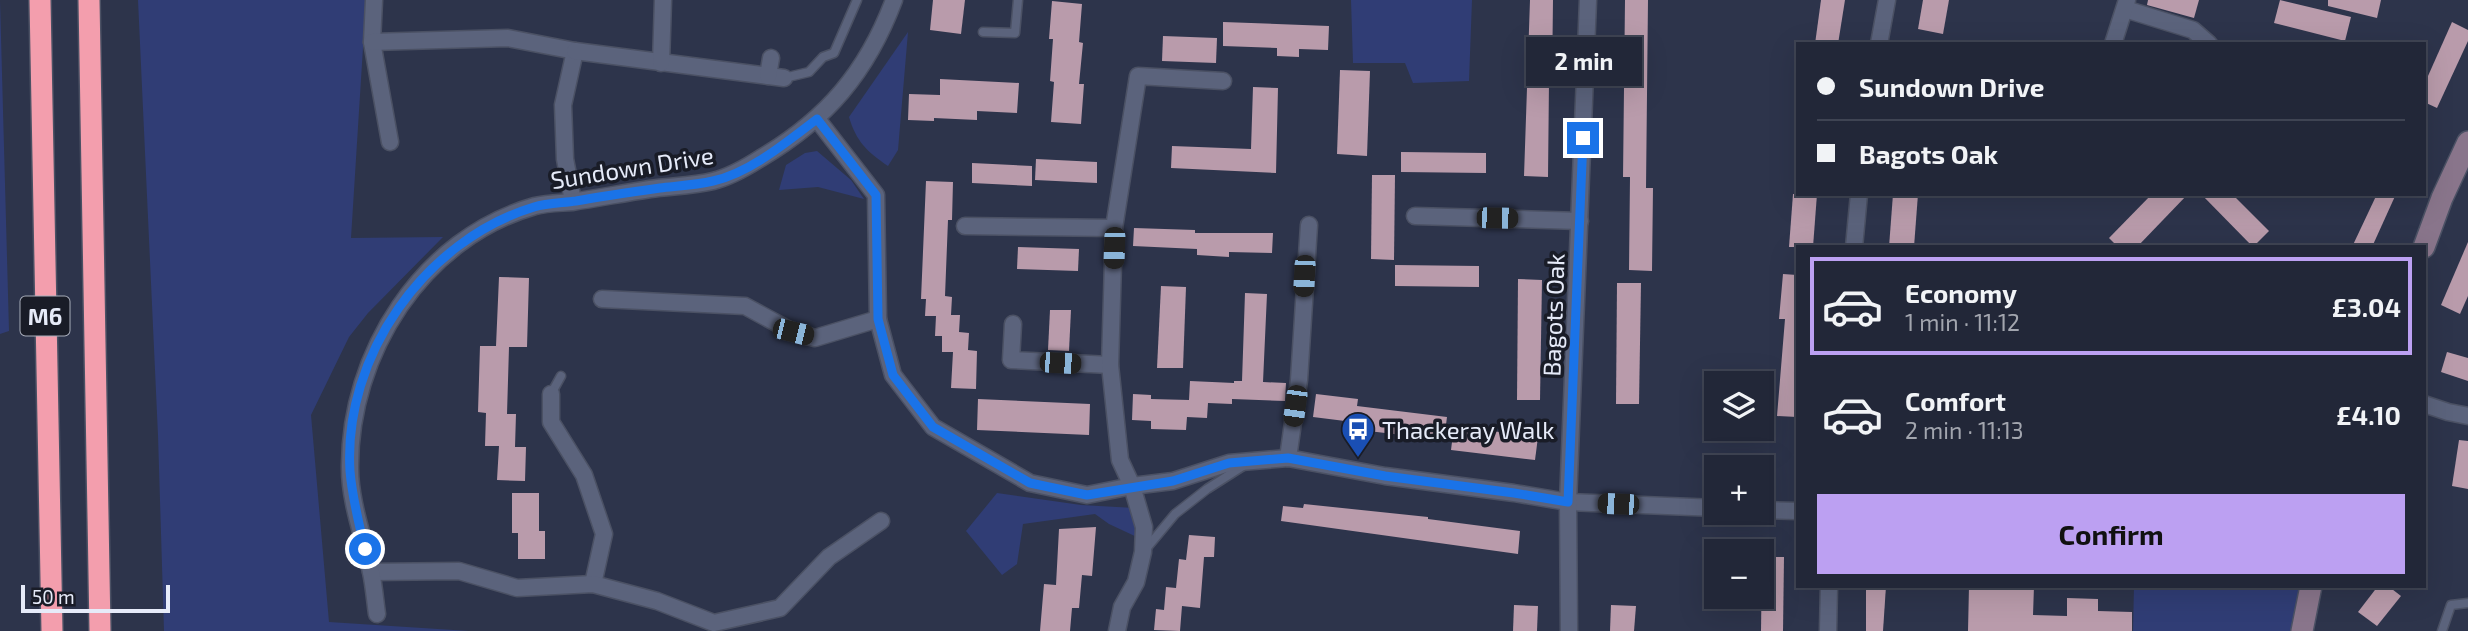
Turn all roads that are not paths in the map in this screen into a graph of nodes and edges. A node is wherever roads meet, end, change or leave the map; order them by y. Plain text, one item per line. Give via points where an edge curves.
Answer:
1 (40, 0) edge
2 (89, 0) edge
3 (374, 0) edge
4 (663, 0) edge
5 (857, 0) edge
6 (894, 0) edge
7 (1018, 0) edge
8 (1587, 0) edge
9 (1887, 0) edge
10 (2126, 5) edge
11 (984, 32) dead end
12 (372, 42) junction
13 (1879, 42) edge
14 (2114, 42) edge
15 (2207, 42) edge
16 (576, 51) junction
17 (771, 58) dead end
18 (662, 63) junction
19 (776, 77) junction
20 (1223, 81) dead end
21 (817, 119) junction
22 (390, 142) dead end
23 (2466, 151) edge
24 (1859, 196) edge
25 (573, 201) junction
26 (1415, 216) dead end
27 (1580, 221) junction
28 (1309, 225) dead end
29 (965, 226) dead end
30 (1114, 228) junction
31 (1854, 245) edge
32 (2425, 245) edge
33 (602, 299) dead end
34 (878, 319) junction
35 (1013, 324) dead end
36 (1110, 365) junction
37 (561, 376) dead end
38 (551, 394) joint
39 (2426, 405) edge
40 (2468, 416) edge
41 (1288, 458) junction
42 (1252, 461) junction
43 (1132, 486) junction
44 (1568, 502) junction
45 (1704, 507) edge
46 (1774, 510) edge
47 (1796, 511) edge
48 (880, 521) dead end
49 (1143, 552) junction
50 (371, 572) junction
51 (593, 584) junction
52 (1829, 588) edge
53 (2311, 588) edge
54 (2468, 603) edge
55 (377, 614) dead end
56 (52, 631) edge
57 (100, 631) edge
58 (1116, 631) edge
59 (1569, 631) edge
60 (1828, 631) edge
61 (2302, 631) edge
62 (2442, 631) edge

1 - 56 highway, M6
2 - 57 highway, M6
3 - 12 street
4 - 18 street
5 - 19 lane via 834,53 809,72
6 - 21 street, Sundown Drive via 874,47 853,80
7 - 11 lane via 1014,33
8 - 27 street, Bagots Oak
9 - 13 street
10 - 14 street
10 - 15 street via 2193,30
12 - 16 street via 508,38
12 - 22 street
16 - 18 street
16 - 25 street via 563,105 565,159
17 - 19 street
18 - 19 street
20 - 30 street via 1138,76
21 - 25 street, Sundown Drive via 781,146 715,181
21 - 34 street via 876,195
23 - 32 street
24 - 31 street
25 - 50 street, Sundown Drive via 507,215 439,260 404,298 376,346 360,391 350,471
26 - 27 street
27 - 44 street, Bagots Oak
28 - 41 street via 1299,380
29 - 30 street
30 - 36 street
33 - 34 street via 745,306 793,332 816,338
34 - 43 street via 893,375 933,427 1030,483 1087,495
35 - 36 street via 1011,360
36 - 43 street via 1120,460
37 - 38 lane
38 - 51 street via 551,422 584,475 604,534
39 - 40 street
41 - 42 street
41 - 44 street
42 - 43 street
42 - 49 lane via 1175,514
43 - 49 street via 1143,527
44 - 45 street
44 - 59 street, Bagots Oak
46 - 47 street
48 - 51 street via 829,557 780,608 714,623
49 - 58 street
50 - 51 street via 459,571 517,588
50 - 55 street, Sundown Drive
52 - 60 street
53 - 61 street
54 - 62 lane via 2451,605

